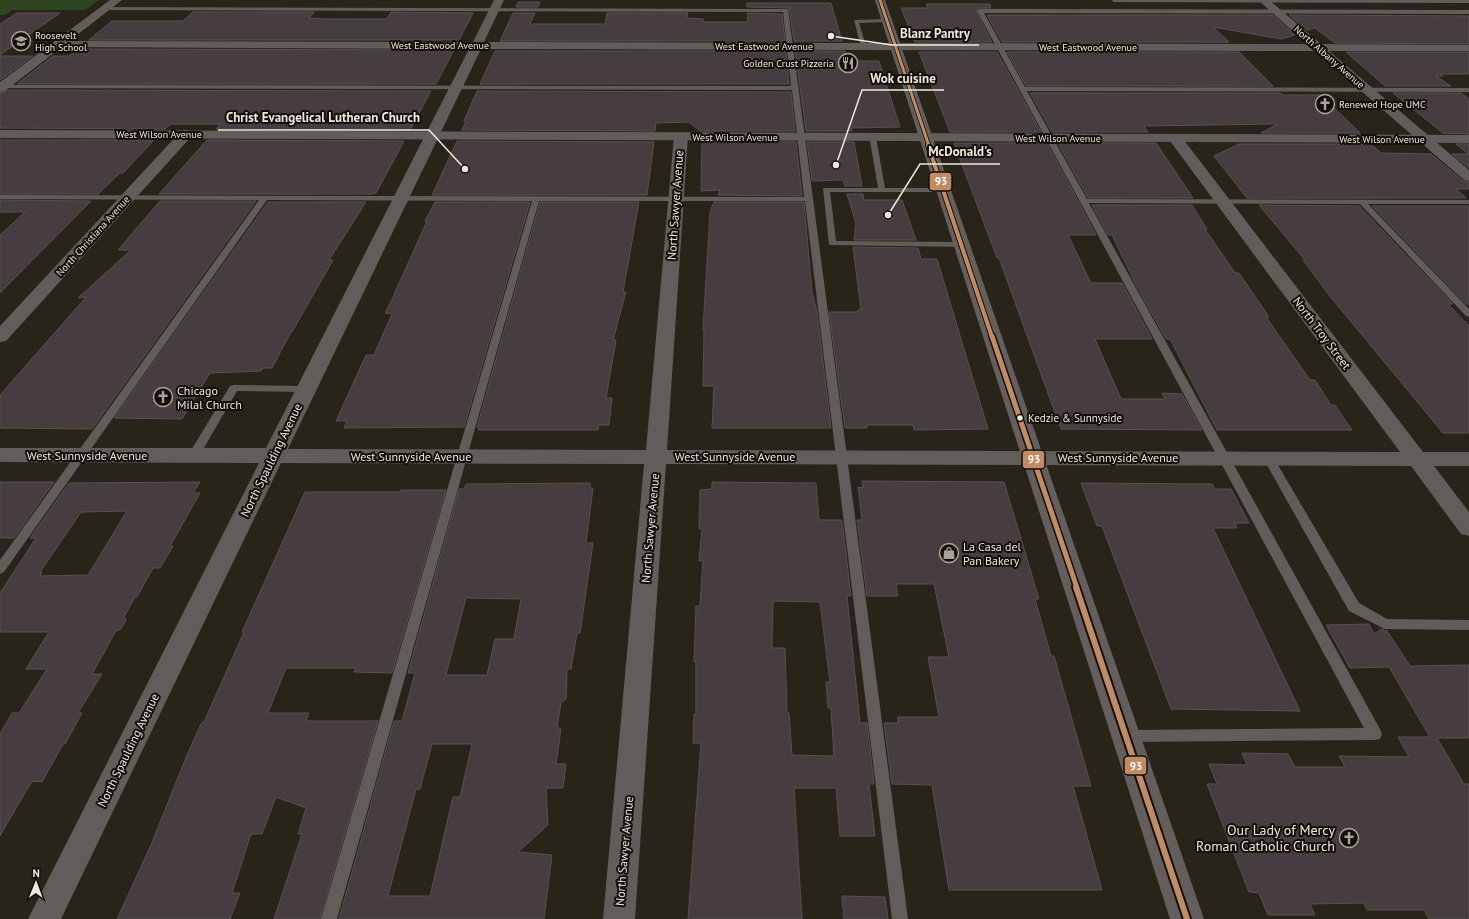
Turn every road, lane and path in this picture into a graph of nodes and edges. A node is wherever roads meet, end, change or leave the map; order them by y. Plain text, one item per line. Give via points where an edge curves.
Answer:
1 (117, 0) edge
2 (880, 0) edge
3 (1114, 0) edge
4 (1263, 0) edge
5 (1469, 1) edge
6 (496, 5) edge
7 (105, 9) junction
8 (1275, 11) junction
9 (1469, 12) edge
10 (886, 20) junction
11 (59, 44) junction
12 (476, 45) junction
13 (790, 46) junction
14 (864, 46) junction
15 (895, 46) junction
16 (1000, 46) junction
17 (1318, 47) junction
18 (1469, 48) edge
19 (1, 87) edge
20 (456, 87) junction
21 (795, 88) junction
22 (1023, 89) junction
23 (1368, 90) junction
24 (1469, 90) edge
25 (0, 134) edge
26 (186, 134) junction
27 (432, 135) junction
28 (681, 136) junction
29 (800, 137) junction
30 (872, 137) junction
31 (926, 137) junction
32 (1049, 138) junction
33 (1175, 138) junction
34 (1425, 139) junction
35 (1469, 139) edge
36 (1469, 177) edge
37 (882, 190) junction
38 (943, 190) junction
39 (0, 197) edge
40 (128, 198) junction
41 (264, 198) junction
42 (401, 198) junction
43 (536, 199) junction
44 (676, 199) junction
45 (809, 199) junction
46 (1084, 201) junction
47 (1223, 201) junction
48 (1362, 202) junction
49 (1469, 202) edge
50 (961, 245) junction
51 (1469, 314) edge
52 (0, 337) edge
53 (306, 389) junction
54 (0, 455) edge
55 (80, 455) junction
56 (194, 456) junction
57 (273, 456) junction
58 (462, 456) junction
59 (656, 456) junction
60 (843, 457) junction
61 (1033, 457) junction
62 (1224, 458) junction
63 (1268, 458) junction
64 (1417, 458) junction
65 (1469, 459) edge
66 (1469, 528) edge
67 (0, 569) edge
68 (1469, 625) edge
69 (1126, 736) junction
70 (44, 919) edge
71 (329, 919) edge
72 (619, 919) edge
73 (900, 919) edge
74 (1187, 919) edge

1 - 7 street
2 - 10 main road
3 - 4 lane
4 - 5 lane
4 - 8 street, North Albany Avenue
6 - 7 lane
6 - 12 street, North Spaulding Avenue
6 - 13 lane via 726,14 786,10
7 - 11 street
8 - 9 lane
8 - 16 lane via 980,11
8 - 17 street, North Albany Avenue
10 - 14 lane via 856,21
10 - 15 main road
11 - 12 street, West Eastwood Avenue
11 - 19 street
12 - 13 street, West Eastwood Avenue
12 - 20 street, North Spaulding Avenue
13 - 14 street, West Eastwood Avenue
13 - 21 lane
14 - 15 street, West Eastwood Avenue
15 - 16 street, West Eastwood Avenue
15 - 31 main road
16 - 17 street, West Eastwood Avenue
16 - 22 lane
17 - 18 street, West Eastwood Avenue
17 - 23 street, North Albany Avenue
19 - 20 lane
20 - 21 lane
20 - 27 street, North Spaulding Avenue
21 - 29 lane
22 - 23 lane
22 - 32 lane
23 - 24 lane
23 - 34 street, North Albany Avenue
25 - 26 street, West Wilson Avenue
26 - 27 street, West Wilson Avenue
26 - 40 street, North Christiana Avenue
27 - 28 street, West Wilson Avenue
27 - 42 street, North Spaulding Avenue
28 - 29 street, West Wilson Avenue
28 - 44 street, North Sawyer Avenue
29 - 30 street, West Wilson Avenue
29 - 45 lane
30 - 31 street, West Wilson Avenue
30 - 37 lane
31 - 32 street, West Wilson Avenue
31 - 38 main road
32 - 33 street, West Wilson Avenue
32 - 46 lane
33 - 34 street, West Wilson Avenue
33 - 47 street, North Troy Street
34 - 35 street, West Wilson Avenue
34 - 36 street, North Albany Avenue
37 - 38 lane
37 - 50 lane via 826,190 832,243
38 - 50 main road
39 - 40 lane
40 - 41 lane
40 - 52 street, North Christiana Avenue
41 - 42 lane
41 - 55 lane
42 - 43 lane
42 - 53 street, North Spaulding Avenue
43 - 44 lane
43 - 58 lane
44 - 45 lane
44 - 59 street, North Sawyer Avenue
45 - 60 lane
46 - 47 lane
46 - 62 lane
47 - 48 lane
47 - 64 street, North Troy Street
48 - 49 lane
48 - 51 lane
50 - 61 main road
53 - 56 lane via 234,388
53 - 57 street, North Spaulding Avenue
54 - 55 street, West Sunnyside Avenue
55 - 56 street, West Sunnyside Avenue
55 - 67 lane
56 - 57 street, West Sunnyside Avenue
57 - 58 street, West Sunnyside Avenue
57 - 70 street, North Spaulding Avenue
58 - 59 street, West Sunnyside Avenue
58 - 71 lane
59 - 60 street, West Sunnyside Avenue
59 - 72 street, North Sawyer Avenue
60 - 61 street, West Sunnyside Avenue
60 - 73 lane
61 - 62 street, West Sunnyside Avenue
61 - 69 main road
62 - 63 street, West Sunnyside Avenue
62 - 69 lane via 1375,734
63 - 64 street, West Sunnyside Avenue
63 - 68 lane via 1354,607 1386,624
64 - 65 street, West Sunnyside Avenue
64 - 66 street, North Troy Street
69 - 74 main road

